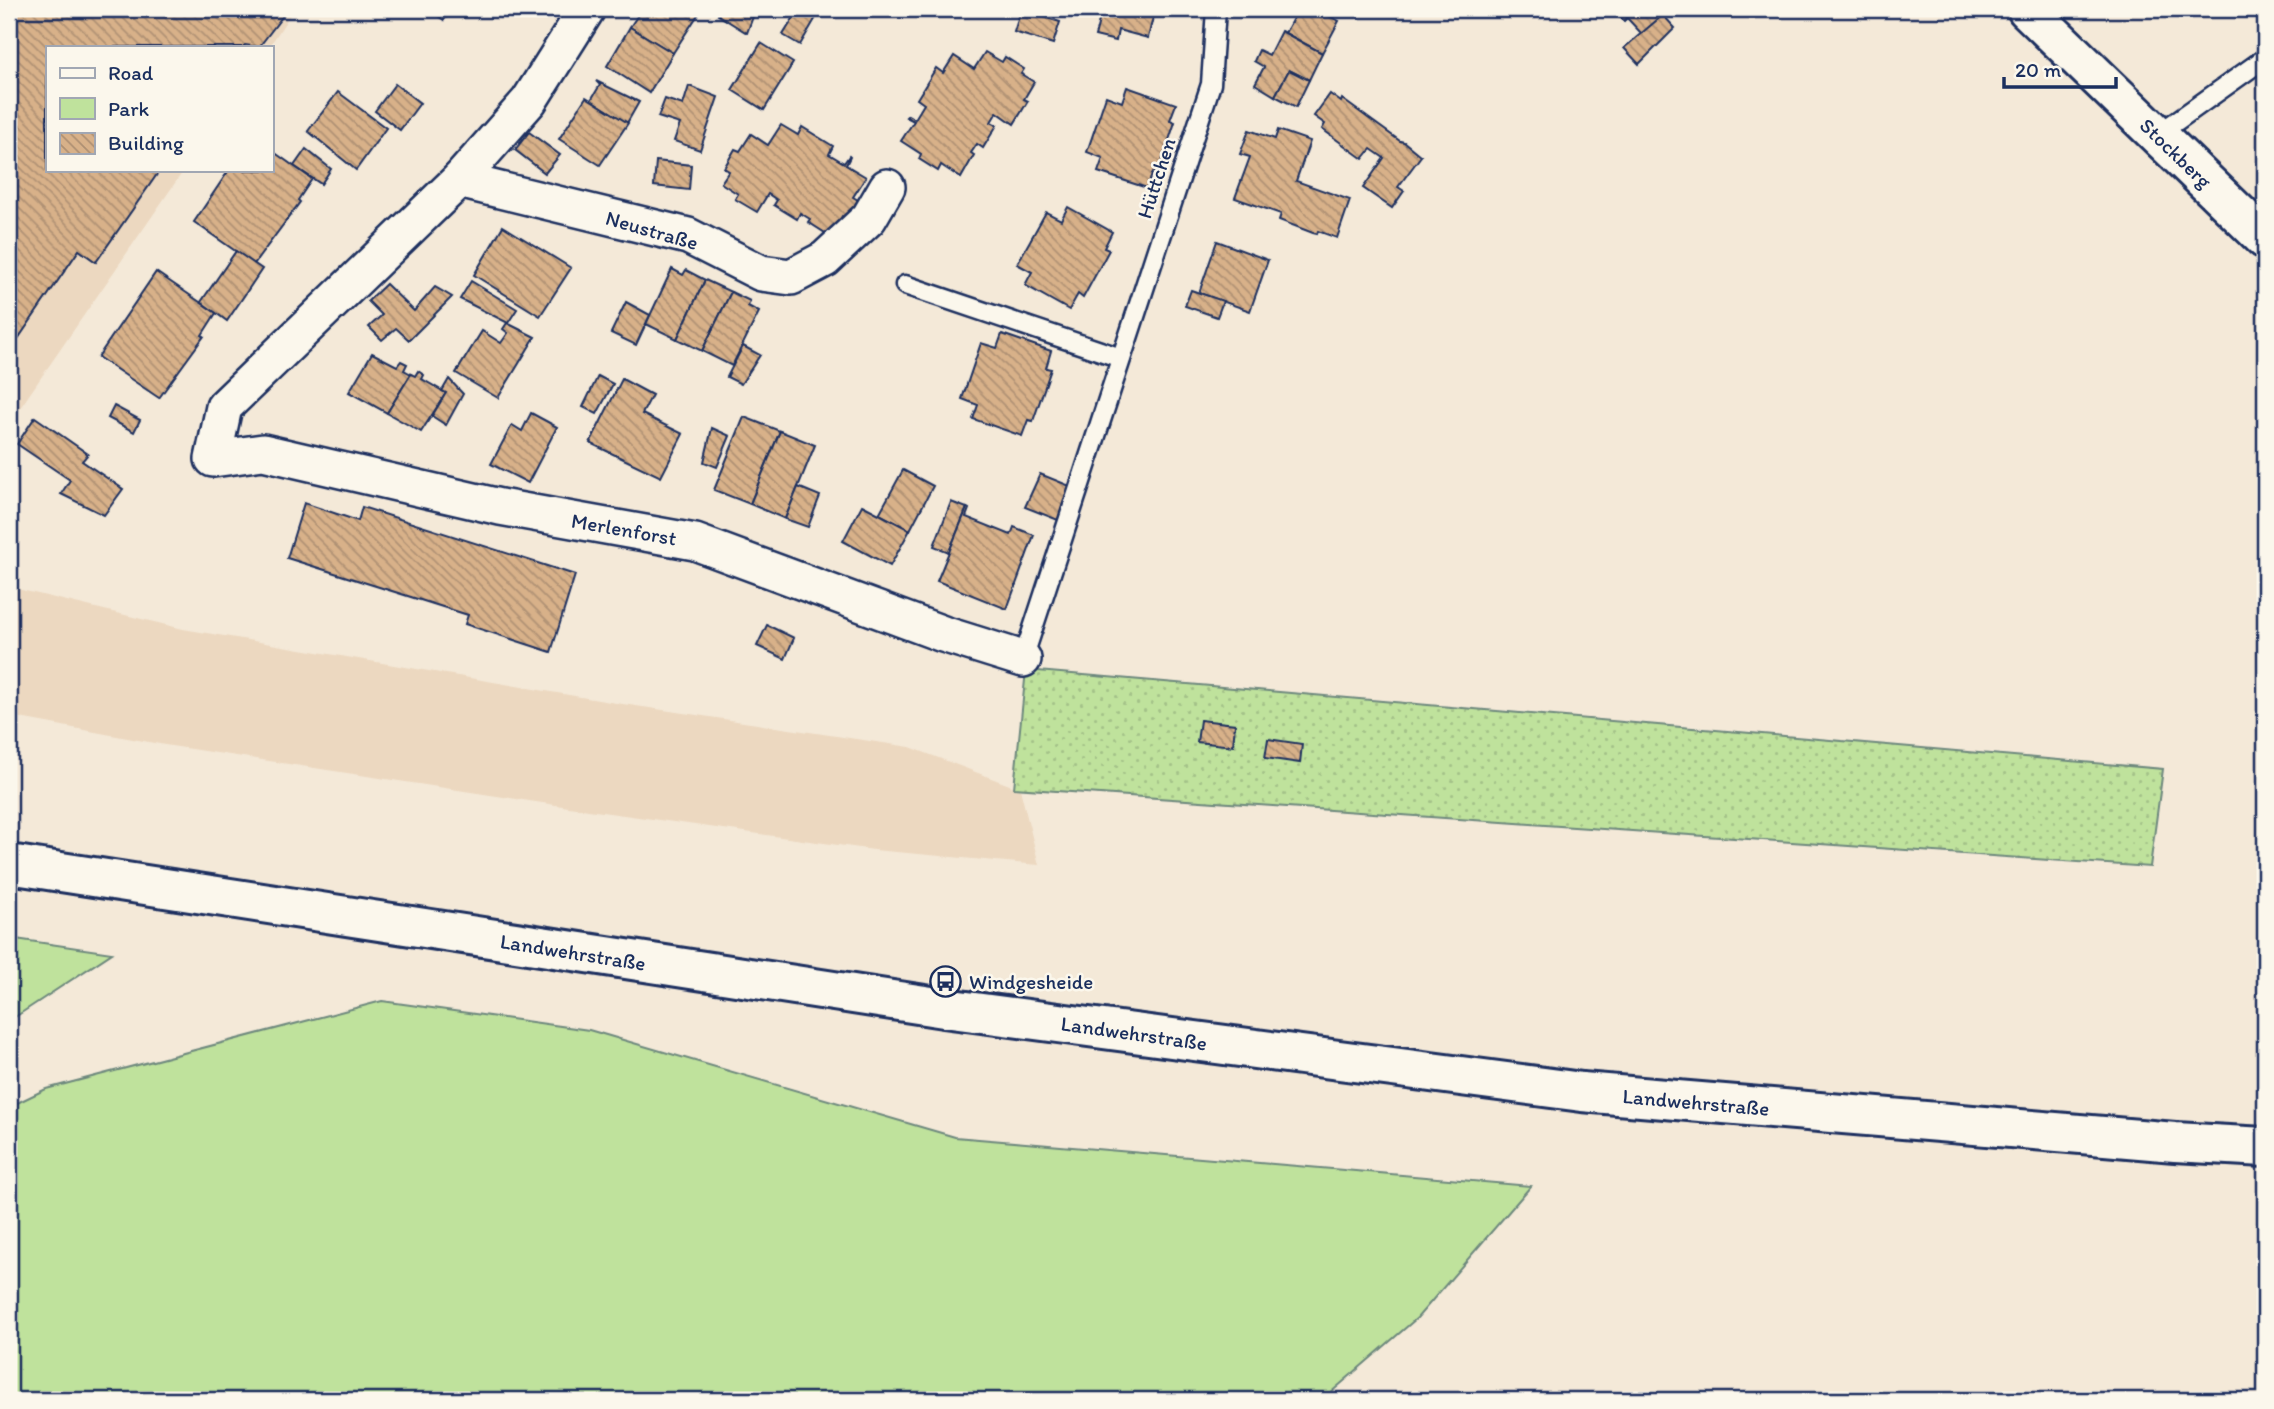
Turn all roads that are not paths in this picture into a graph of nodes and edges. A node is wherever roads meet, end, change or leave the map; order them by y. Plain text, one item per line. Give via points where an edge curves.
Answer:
1 (587, 9) edge
2 (1216, 9) edge
3 (2027, 9) edge
4 (2265, 58) edge
5 (2157, 135) junction
6 (459, 180) junction
7 (887, 187) dead end
8 (2265, 239) edge
9 (905, 285) dead end
10 (1121, 358) junction
11 (1023, 659) joint
12 (9, 864) edge
13 (2265, 1147) edge

1 - 6 street via 528,101
2 - 10 lane, Hüttchen via 1210,84
3 - 5 main road, Stockberg
4 - 5 lane
5 - 8 main road, Stockberg
6 - 7 street, Neustraße via 688,236 761,273 791,277 825,259 869,218
6 - 11 street, Merlenforst via 224,407 213,459 262,452 500,507 695,542
9 - 10 lane
10 - 11 lane, Hüttchen
12 - 13 main road, Landwehrstraße via 944,1008 1582,1092

